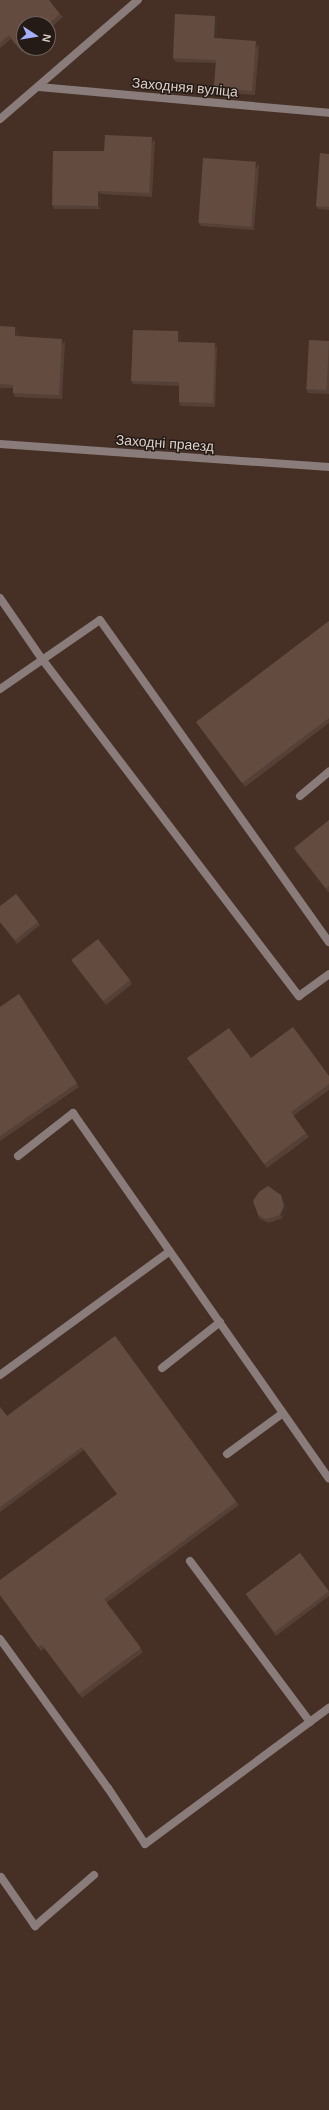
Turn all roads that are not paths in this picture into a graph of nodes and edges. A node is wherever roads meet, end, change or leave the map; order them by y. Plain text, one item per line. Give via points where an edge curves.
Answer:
1 (138, 0) edge
2 (39, 88) junction
3 (329, 113) edge
4 (0, 119) edge
5 (0, 444) edge
6 (329, 467) edge
7 (0, 598) edge
8 (42, 660) junction
9 (0, 689) edge
10 (329, 772) edge
11 (300, 796) dead end
12 (329, 942) edge
13 (329, 974) edge
14 (18, 1156) dead end
15 (170, 1251) junction
16 (220, 1322) junction
17 (162, 1368) dead end
18 (0, 1375) edge
19 (283, 1413) junction
20 (227, 1454) dead end
21 (329, 1478) edge
22 (190, 1561) dead end
23 (0, 1639) edge
24 (329, 1708) edge
25 (310, 1722) junction
26 (94, 1875) dead end
27 (1, 1877) dead end

1 - 2 street
2 - 3 street, Заходняя вуліца
2 - 4 street
5 - 6 street, Заходні праезд
7 - 8 street
8 - 9 street
8 - 12 street via 100,620
8 - 13 street via 299,996
10 - 11 street
14 - 15 street via 72,1113
15 - 16 street
15 - 18 street
16 - 17 street
16 - 19 street
19 - 20 street
19 - 21 street
22 - 25 street
23 - 25 street via 108,1788 145,1844
24 - 25 street
26 - 27 street via 35,1926

